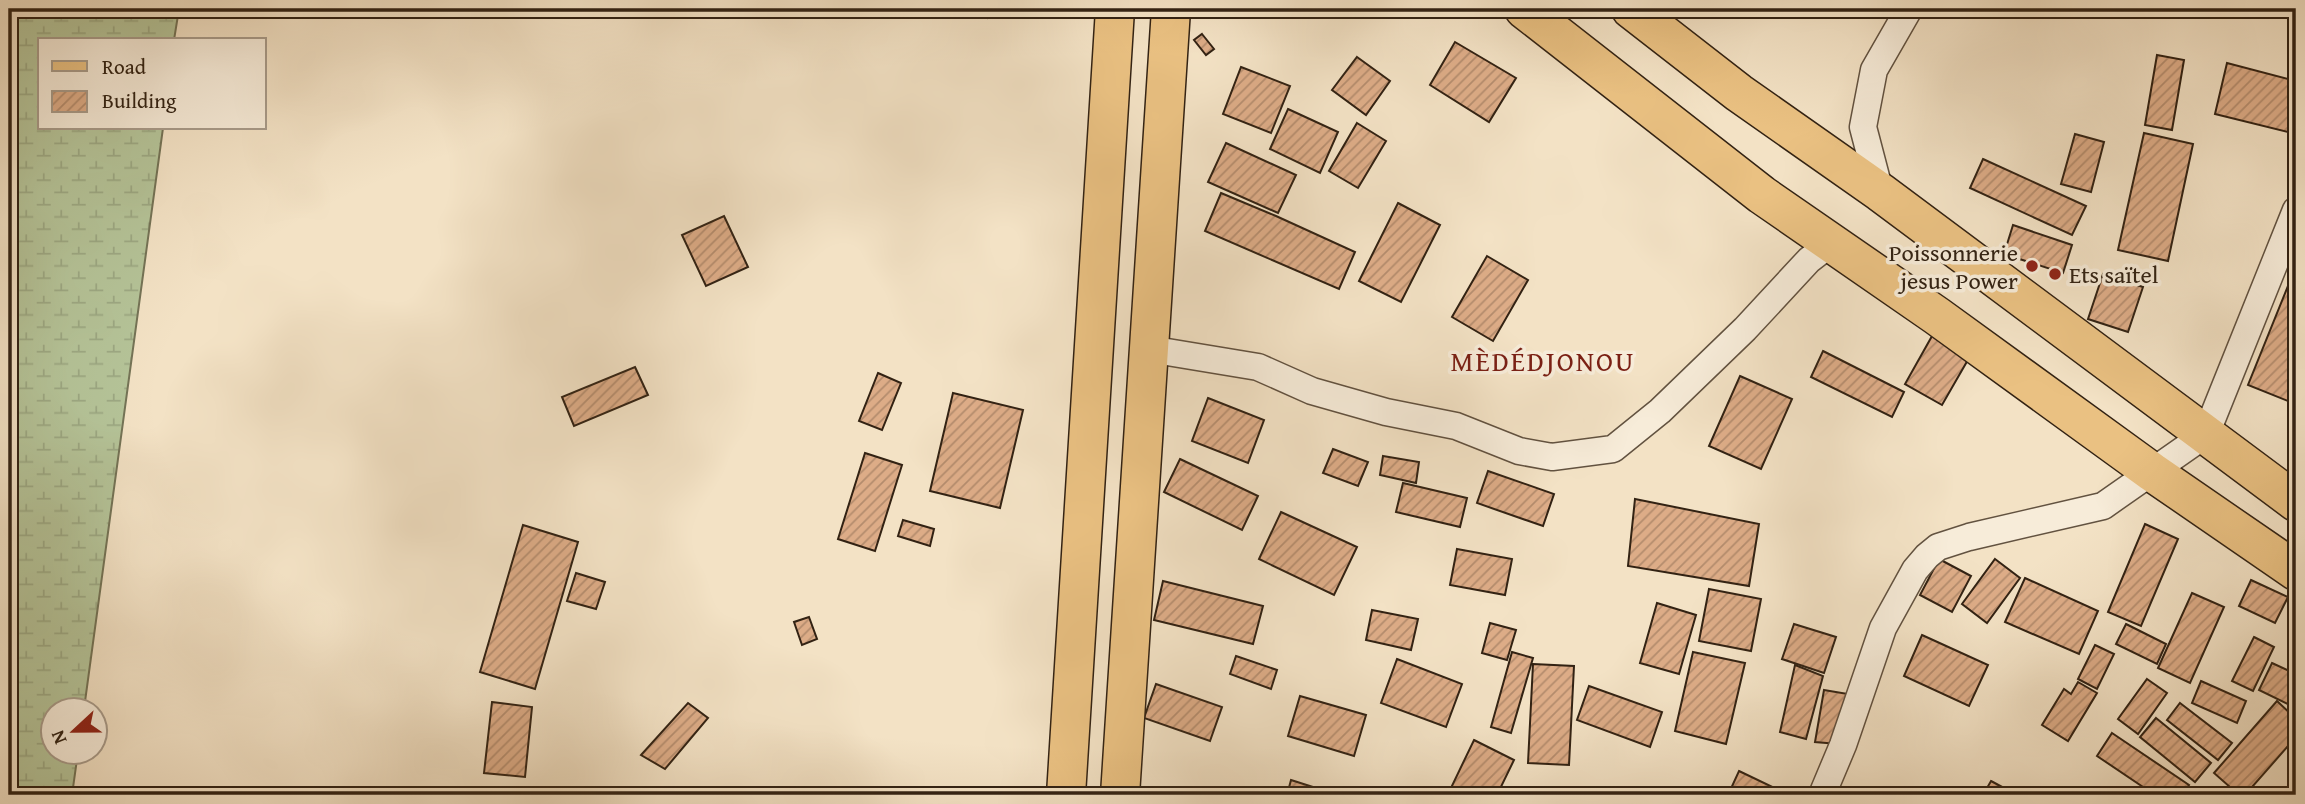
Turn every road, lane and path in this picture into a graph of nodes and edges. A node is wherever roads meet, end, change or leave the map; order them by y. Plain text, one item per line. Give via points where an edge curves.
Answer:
1 (1115, 9) edge
2 (1171, 9) edge
3 (1524, 9) edge
4 (1631, 9) edge
5 (1909, 9) edge
6 (1880, 192) junction
7 (2296, 210) edge
8 (1831, 243) junction
9 (1149, 349) junction
10 (2206, 434) junction
11 (2152, 472) junction
12 (2296, 502) edge
13 (2296, 571) edge
14 (1066, 795) edge
15 (1120, 795) edge
16 (1822, 795) edge

1 - 14 main road
2 - 9 main road
3 - 8 main road via 1762,195
4 - 6 main road via 1739,93
5 - 6 street via 1874,70 1863,127
6 - 10 main road
7 - 10 street
8 - 9 street via 1660,411 1613,449 1552,457 1519,451 1456,426 1312,391 1258,367
8 - 11 main road
9 - 15 main road
10 - 11 street
10 - 12 main road
11 - 13 main road
11 - 16 street via 2103,506 1969,537 1938,547 1927,556 1883,628

